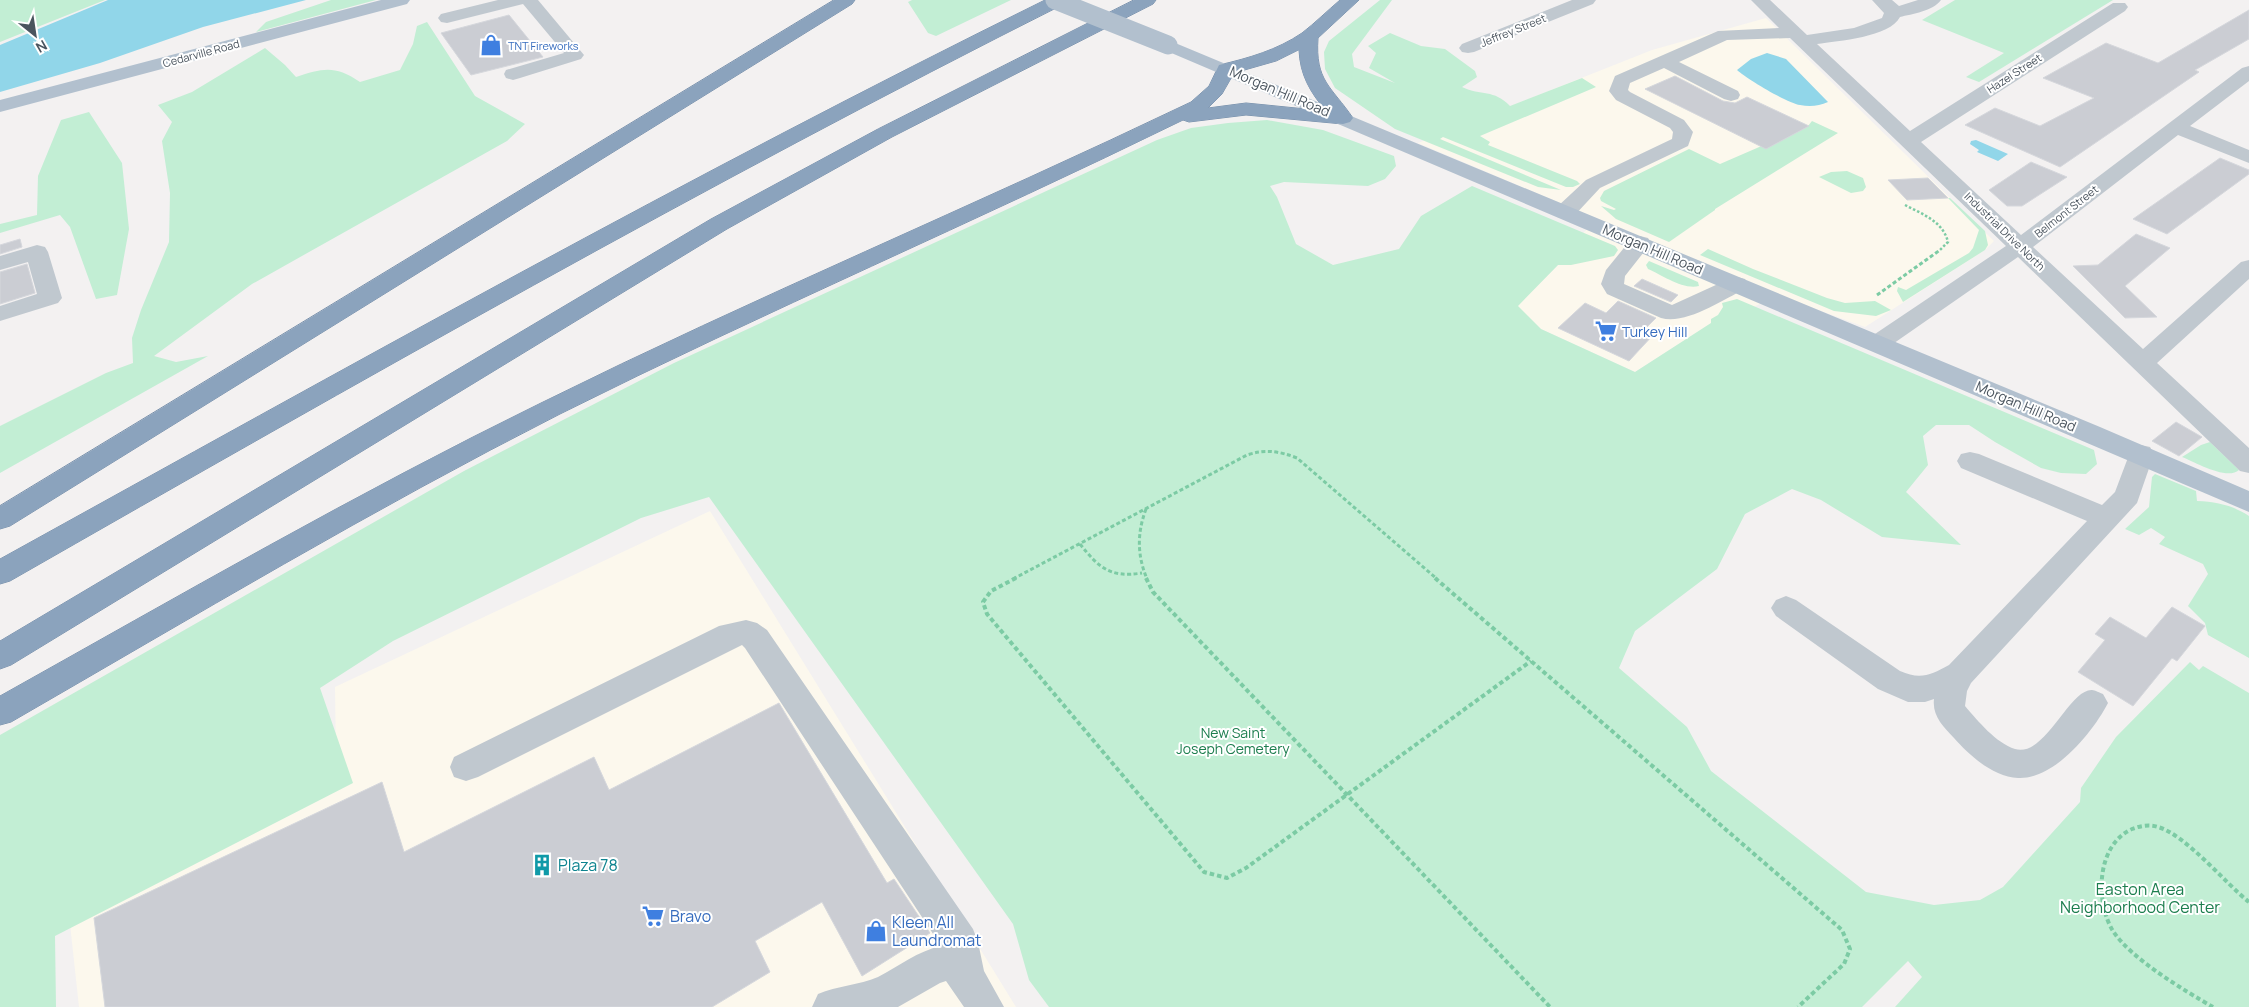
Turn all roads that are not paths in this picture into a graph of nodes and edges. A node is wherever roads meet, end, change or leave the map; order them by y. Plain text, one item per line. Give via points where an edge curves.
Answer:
1 (401, 0) edge
2 (518, 0) edge
3 (529, 0) edge
4 (846, 0) edge
5 (1057, 0) edge
6 (1147, 0) edge
7 (1350, 0) edge
8 (1587, 0) edge
9 (1932, 0) edge
10 (1768, 1) edge
11 (1887, 6) edge
12 (2119, 7) dead end
13 (447, 18) dead end
14 (1309, 36) junction
15 (1797, 37) junction
16 (1468, 48) dead end
17 (1664, 61) junction
18 (1226, 69) junction
19 (2249, 72) edge
20 (513, 74) dead end
21 (1731, 95) dead end
22 (0, 106) edge
23 (1343, 118) junction
24 (1161, 123) junction
25 (2175, 127) junction
26 (1910, 141) junction
27 (2249, 157) edge
28 (1564, 212) junction
29 (1640, 243) junction
30 (2020, 246) junction
31 (0, 263) edge
32 (2249, 267) edge
33 (1736, 284) junction
34 (0, 314) edge
35 (1878, 343) junction
36 (2141, 364) junction
37 (2141, 454) junction
38 (1970, 461) dead end
39 (2249, 464) edge
40 (2249, 502) edge
41 (2106, 518) junction
42 (0, 519) edge
43 (0, 573) edge
44 (1786, 608) dead end
45 (0, 656) edge
46 (1960, 674) junction
47 (2092, 703) dead end
48 (0, 712) edge
49 (466, 767) dead end
50 (967, 977) junction
51 (831, 1007) edge
52 (986, 1007) edge

1 - 22 main road, Cedarville Road
2 - 13 street
3 - 20 street via 575,55
4 - 42 highway
5 - 18 main road, Morgan Hill Road, bridge
5 - 43 highway via 727,168
6 - 45 highway via 885,132 719,224
7 - 14 highway
8 - 16 street, Jeffrey Street
9 - 11 street via 1911,9
10 - 15 street, Industrial Drive North
11 - 15 street via 1889,21 1876,28 1837,36
12 - 26 street, Hazel Street
14 - 18 highway via 1272,58
14 - 23 highway via 1307,60 1315,85
15 - 17 street via 1724,35
15 - 26 street, Industrial Drive North
17 - 21 street
17 - 28 street via 1622,80 1618,91 1677,124 1683,132 1681,142 1593,184
18 - 23 main road, Morgan Hill Road
18 - 24 highway via 1220,86 1211,97
19 - 25 street, Belmont Street
23 - 24 highway via 1240,109
23 - 28 main road, Morgan Hill Road
24 - 48 highway via 546,411 379,498
25 - 27 street
25 - 30 street, Belmont Street
26 - 30 street, Industrial Drive North
28 - 29 main road, Morgan Hill Road
29 - 33 main road, Morgan Hill Road
29 - 33 street via 1614,275 1612,284 1615,289 1669,313 1678,312
30 - 35 street, Belmont Street
30 - 36 street, Industrial Drive North
31 - 34 street via 38,252 50,298
32 - 36 street
33 - 35 main road, Morgan Hill Road
35 - 37 main road, Morgan Hill Road
36 - 39 street, Industrial Drive North
37 - 40 main road, Morgan Hill Road
37 - 41 street via 2127,496
38 - 41 street
41 - 46 street
44 - 46 street via 1889,680 1908,689 1935,686
46 - 47 street via 1951,691 1949,709 1964,730 2014,763 2028,763 2049,752
49 - 50 street via 730,635 746,632 756,639 960,942
50 - 51 street via 952,963 939,964 882,995
50 - 52 street

